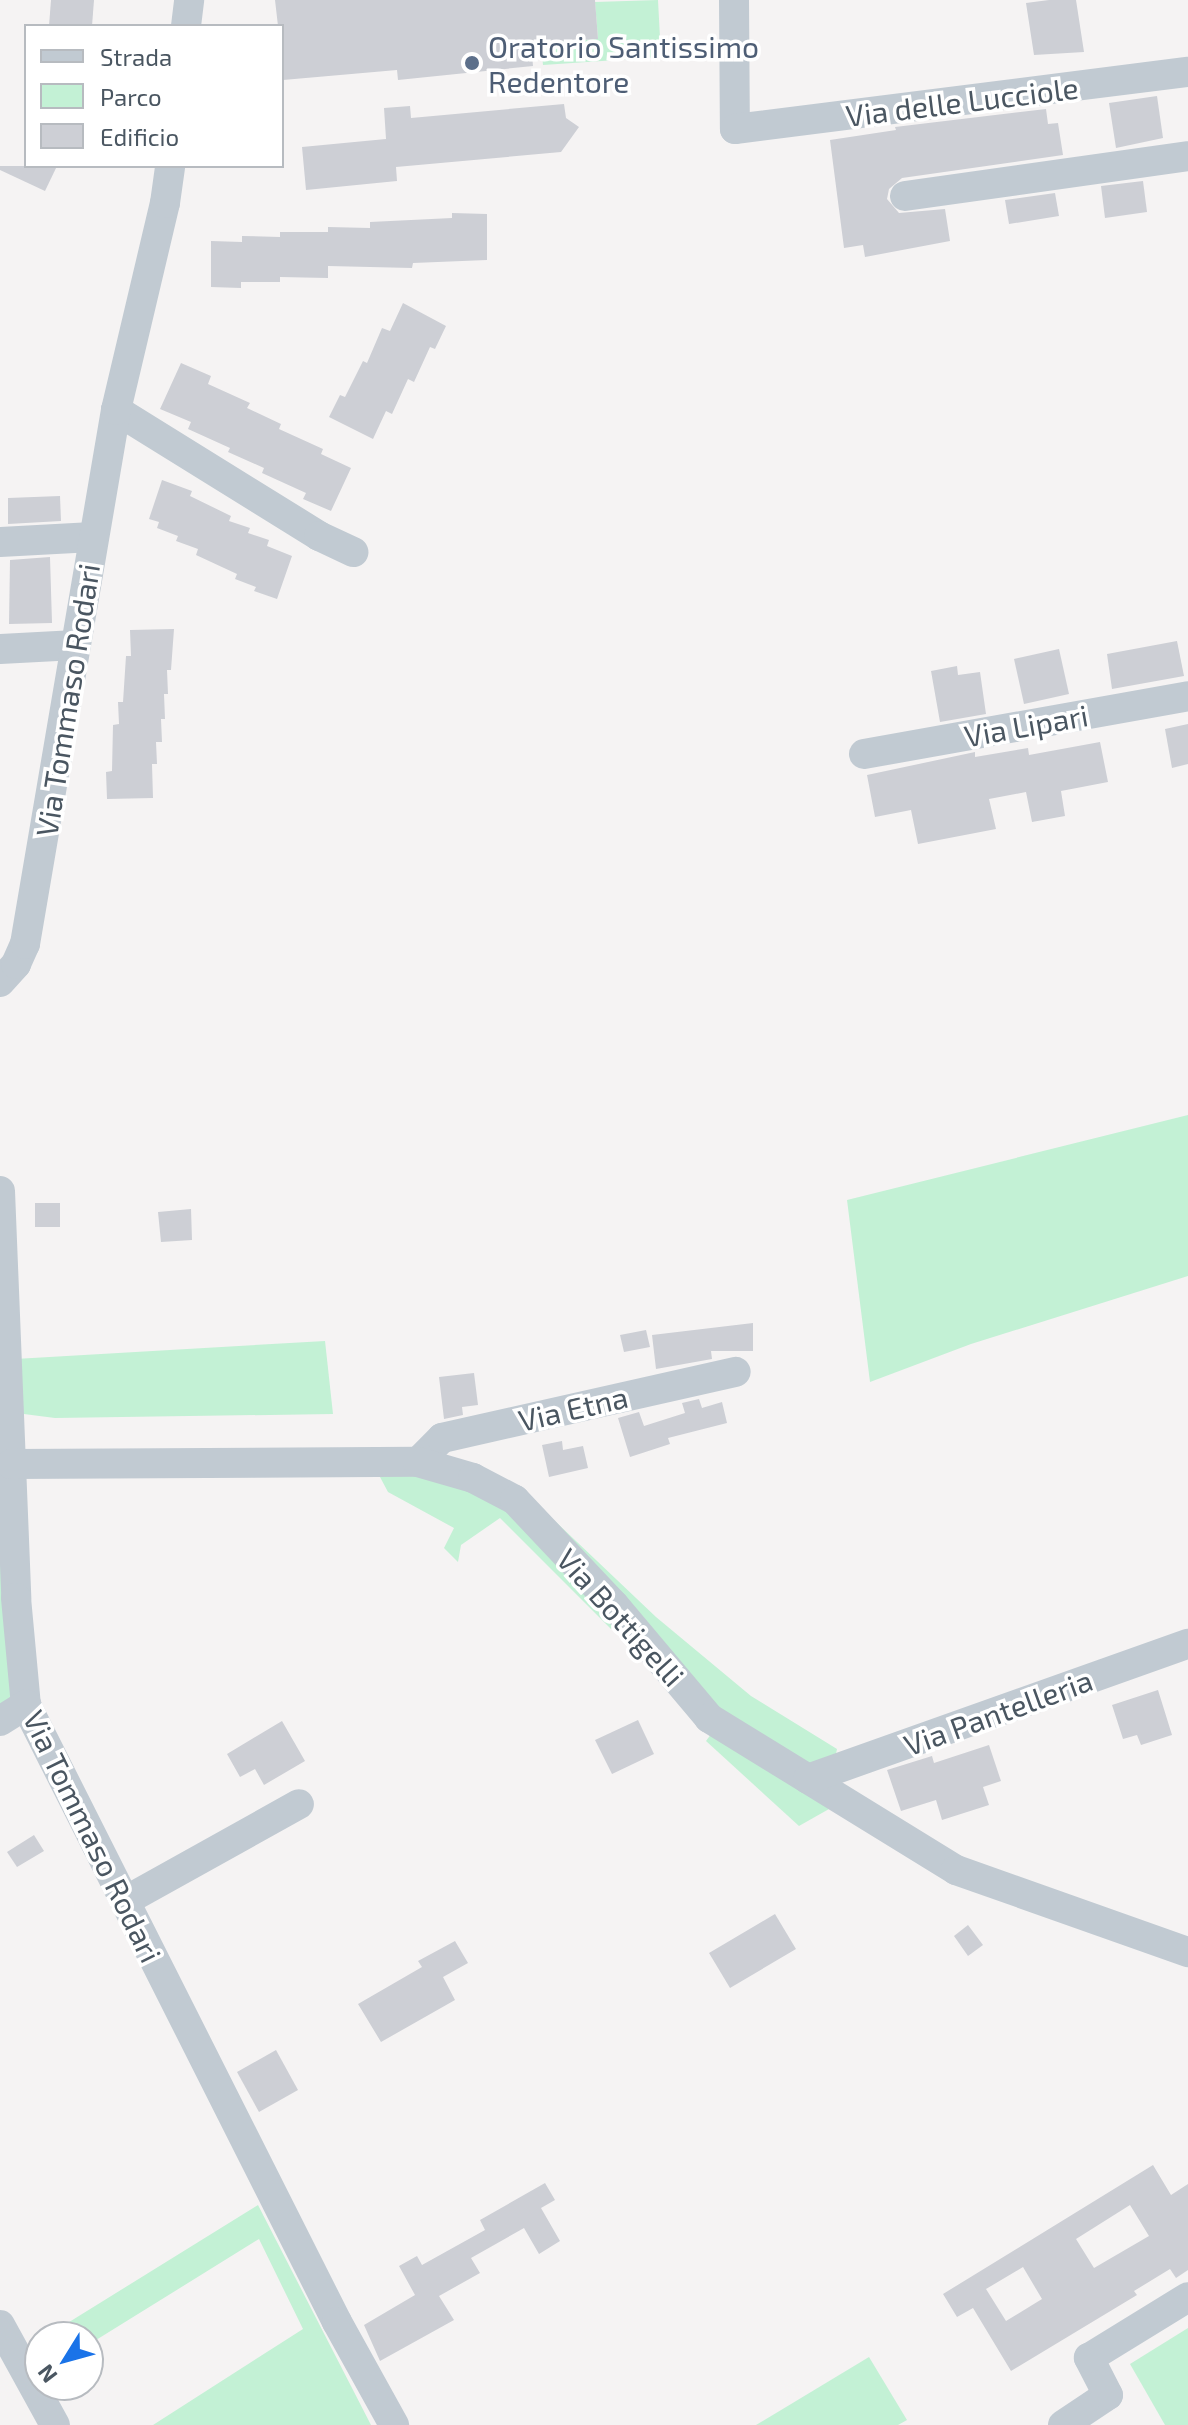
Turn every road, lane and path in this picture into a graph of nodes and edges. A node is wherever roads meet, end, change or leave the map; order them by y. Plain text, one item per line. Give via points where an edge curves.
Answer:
1 (189, 0) edge
2 (734, 0) edge
3 (186, 24) edge
4 (1188, 72) edge
5 (1188, 156) edge
6 (170, 168) edge
7 (905, 196) dead end
8 (116, 410) junction
9 (93, 537) junction
10 (0, 542) edge
11 (354, 552) dead end
12 (76, 645) junction
13 (0, 649) edge
14 (1188, 696) edge
15 (864, 754) dead end
16 (0, 982) edge
17 (0, 1191) edge
18 (736, 1372) dead end
19 (418, 1462) junction
20 (11, 1464) junction
21 (1188, 1644) edge
22 (26, 1705) junction
23 (0, 1721) edge
24 (808, 1779) junction
25 (299, 1804) dead end
26 (125, 1901) junction
27 (1188, 1952) edge
28 (1188, 2297) edge
29 (0, 2325) edge
30 (55, 2425) edge
31 (394, 2425) edge
32 (1063, 2425) edge

1 - 3 street
2 - 4 street, Via delle Lucciole via 735,129
5 - 7 street
6 - 8 street, Via Tommaso Rodari
8 - 9 street, Via Tommaso Rodari
8 - 11 street via 319,536
9 - 10 street
9 - 12 street, Via Tommaso Rodari
12 - 13 street
12 - 16 street, Via Tommaso Rodari via 25,944
14 - 15 street, Via Lipari
17 - 20 street, Via Tommaso Rodari
18 - 19 street, Via Etna via 442,1438
19 - 20 street, Via Bottigelli
19 - 24 street, Via Bottigelli via 473,1478 515,1500 614,1605 709,1718
20 - 22 street, Via Tommaso Rodari
21 - 24 street, Via Pantelleria
22 - 23 street
22 - 26 street, Via Tommaso Rodari
24 - 27 street, Via Bottigelli via 956,1870
25 - 26 street
26 - 31 street, Via Tommaso Rodari
28 - 32 street via 1089,2358 1108,2395
29 - 30 street

